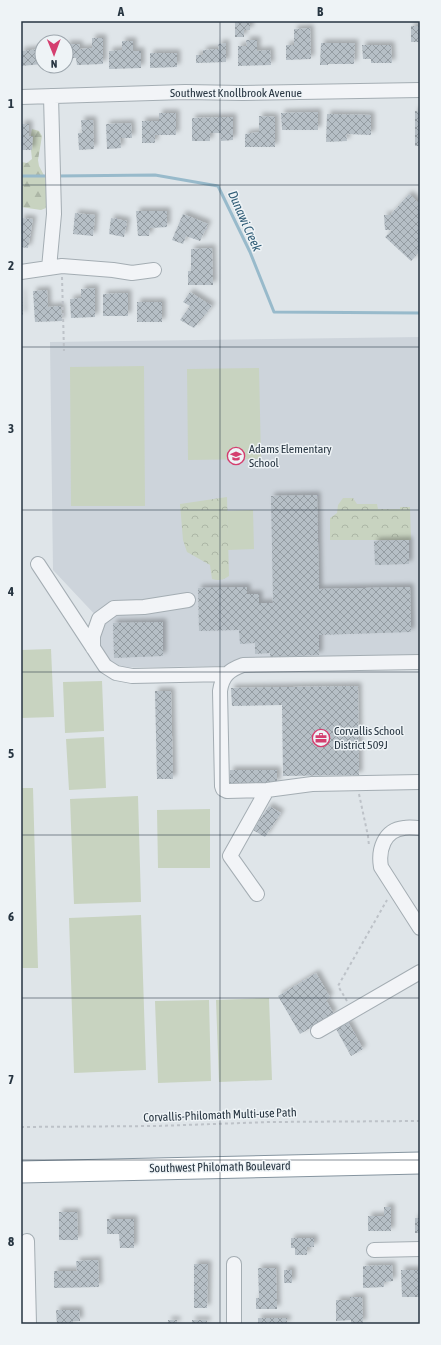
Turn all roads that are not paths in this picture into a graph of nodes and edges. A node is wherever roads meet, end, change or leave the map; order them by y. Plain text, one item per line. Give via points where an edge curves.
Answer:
1 (420, 90) edge
2 (51, 96) junction
3 (21, 97) edge
4 (56, 267) junction
5 (154, 270) dead end
6 (21, 272) edge
7 (38, 564) dead end
8 (188, 600) dead end
9 (93, 648) junction
10 (420, 662) edge
11 (226, 674) junction
12 (420, 782) edge
13 (267, 790) junction
14 (420, 828) edge
15 (257, 894) dead end
16 (420, 928) edge
17 (420, 972) edge
18 (318, 1031) dead end
19 (420, 1163) edge
20 (21, 1172) edge
21 (27, 1241) dead end
22 (420, 1249) edge
23 (374, 1250) dead end
24 (234, 1264) dead end
25 (29, 1324) edge
26 (234, 1324) edge

1 - 2 street, Southwest Knollbrook Avenue
2 - 3 street, Southwest Knollbrook Avenue
2 - 4 street
4 - 5 street via 132,273
4 - 6 street
7 - 9 street
8 - 9 street via 144,607 114,608 99,619 93,636
9 - 11 street via 105,666 116,673 132,676
10 - 11 street via 243,665
11 - 13 street via 220,691 223,789
12 - 13 street via 312,784
13 - 15 street via 230,856
14 - 16 street via 402,828 393,832 382,844 379,857 381,866
17 - 18 street
19 - 20 highway, Southwest Philomath Boulevard
21 - 25 street
22 - 23 street
24 - 26 street

